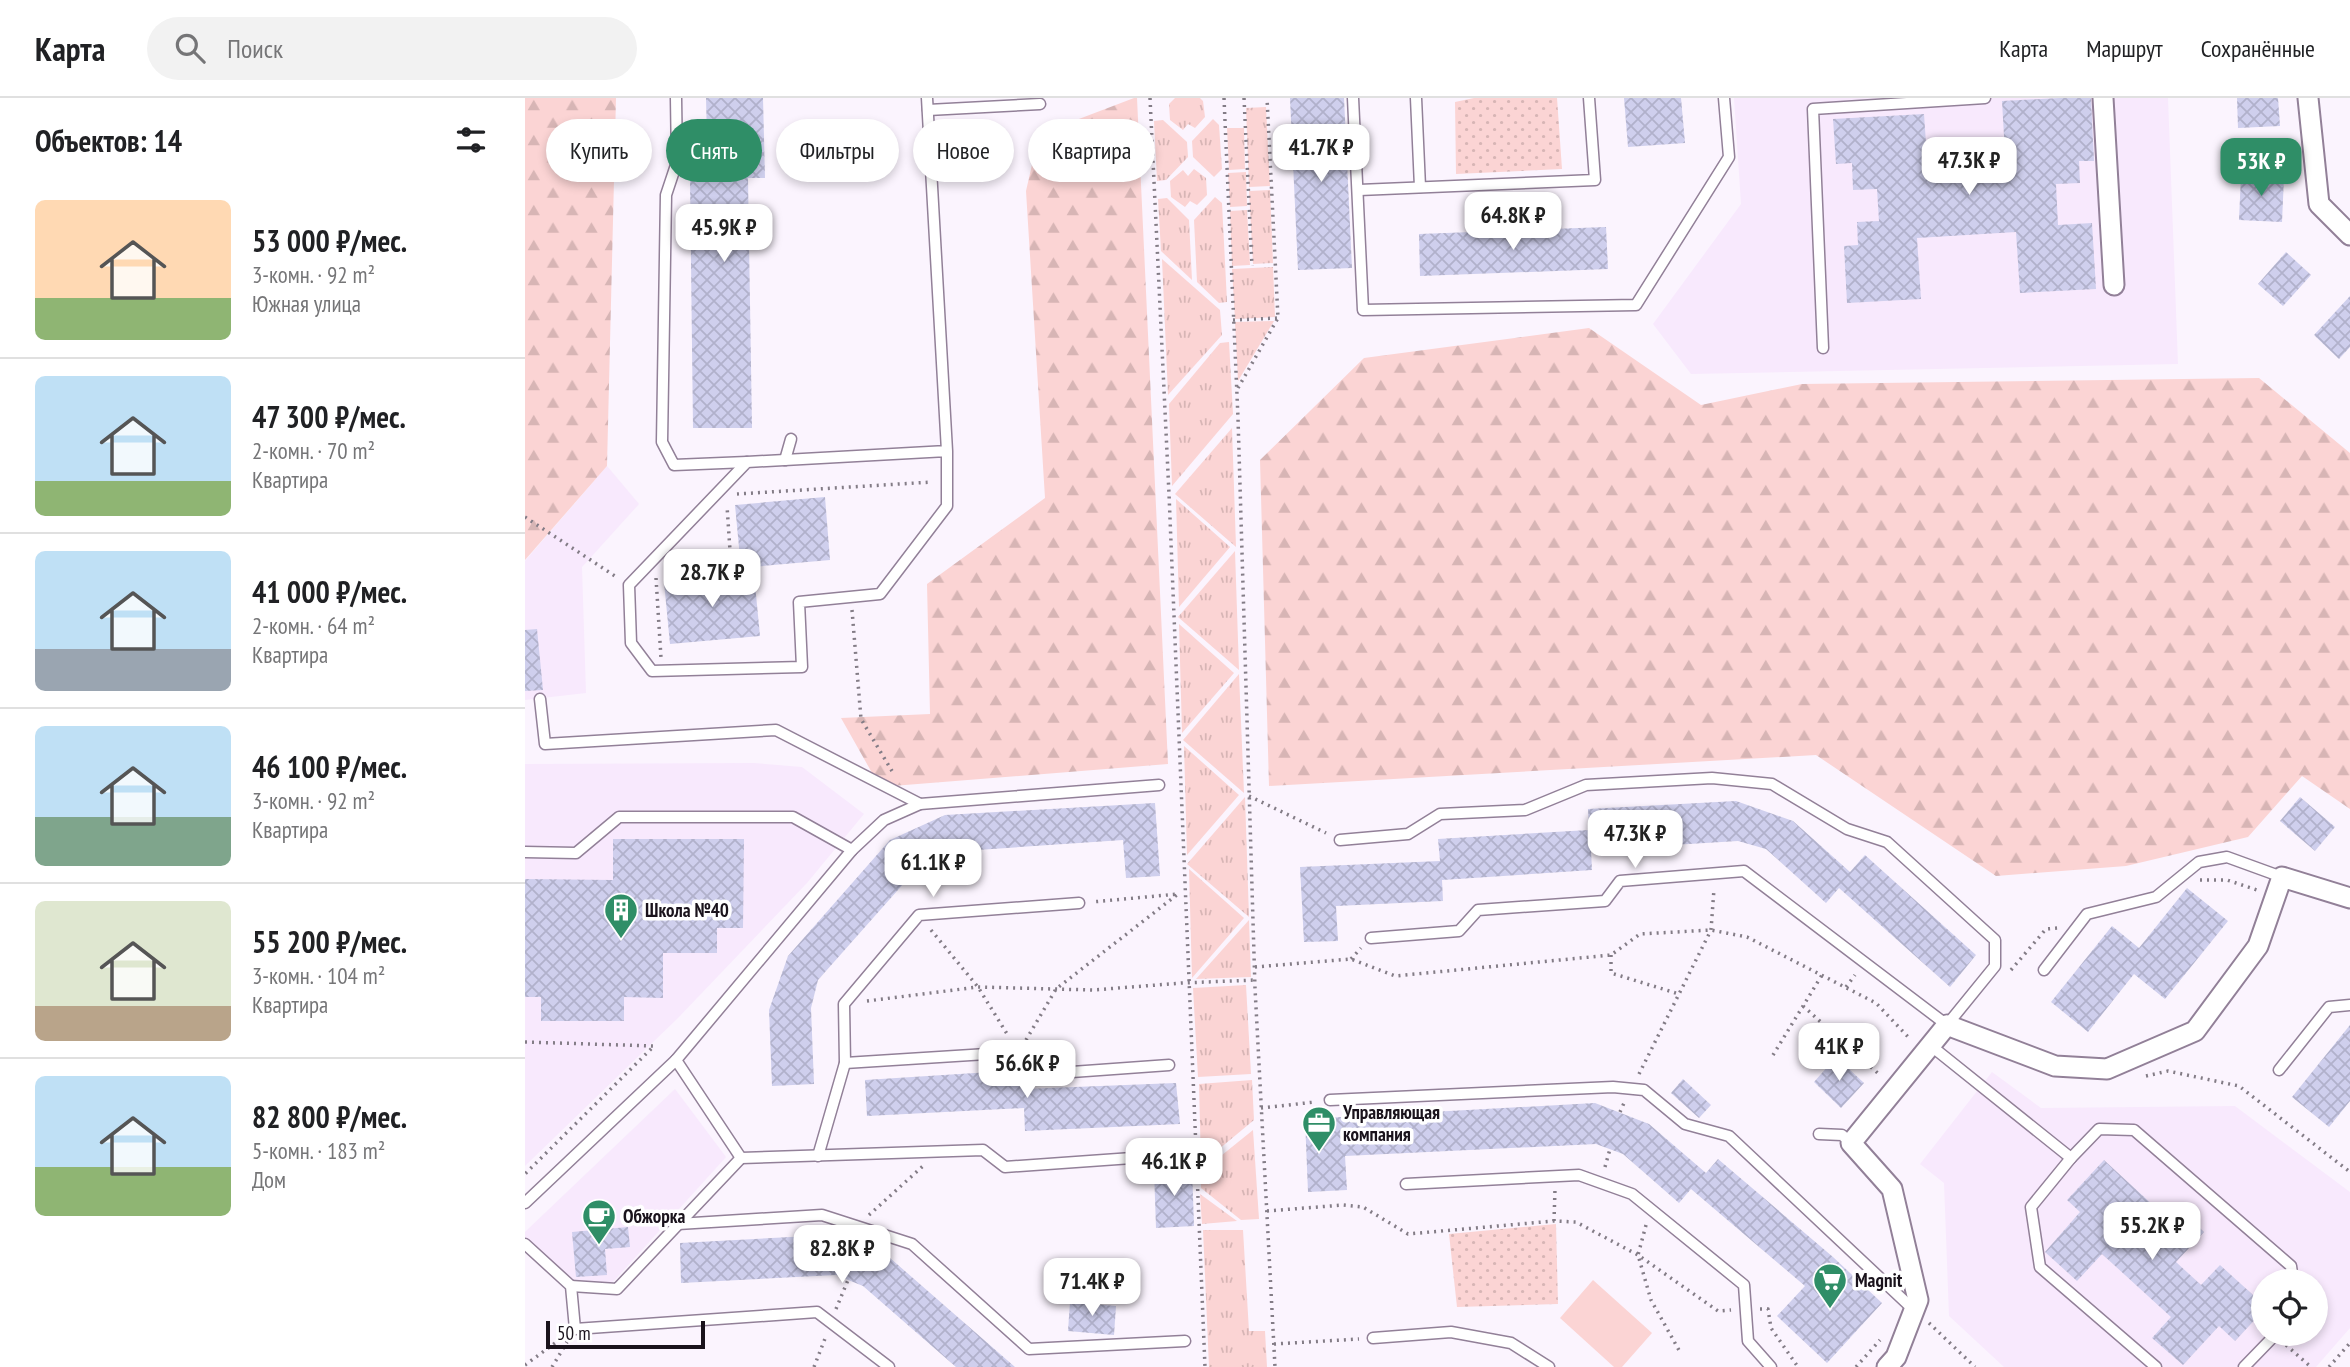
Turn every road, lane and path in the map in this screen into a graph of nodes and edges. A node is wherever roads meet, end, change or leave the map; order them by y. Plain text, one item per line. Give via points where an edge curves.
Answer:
1 (677, 98) edge
2 (927, 98) edge
3 (1150, 98) edge
4 (1224, 98) edge
5 (1244, 98) edge
6 (1267, 98) edge
7 (1353, 98) edge
8 (1416, 98) edge
9 (1589, 98) edge
10 (1724, 98) edge
11 (1985, 98) edge
12 (2103, 98) edge
13 (2308, 98) edge
14 (1040, 104) dead end
15 (928, 110) junction
16 (1420, 187) junction
17 (1359, 190) junction
18 (2350, 235) edge
19 (1252, 266) dead end
20 (2114, 285) dead end
21 (1277, 318) junction
22 (1233, 320) junction
23 (1823, 348) dead end
24 (1237, 390) junction
25 (791, 439) dead end
26 (947, 451) junction
27 (785, 460) junction
28 (747, 463) junction
29 (935, 491) dead end
30 (525, 517) edge
31 (629, 584) junction
32 (851, 597) junction
33 (661, 659) dead end
34 (540, 699) dead end
35 (1159, 785) dead end
36 (1249, 796) junction
37 (908, 797) junction
38 (920, 804) junction
39 (1339, 840) joint
40 (852, 850) junction
41 (525, 852) edge
42 (1716, 873) junction
43 (2282, 877) junction
44 (2197, 880) dead end
45 (1185, 892) junction
46 (1178, 894) junction
47 (2275, 897) junction
48 (2350, 898) edge
49 (1079, 903) joint
50 (919, 915) junction
51 (2078, 926) junction
52 (1711, 930) junction
53 (1371, 938) dead end
54 (1611, 955) junction
55 (1255, 967) junction
56 (2044, 970) dead end
57 (2009, 972) dead end
58 (1822, 975) junction
59 (1255, 980) junction
60 (1189, 983) junction
61 (978, 987) junction
62 (1056, 989) junction
63 (1679, 994) junction
64 (844, 1004) junction
65 (2350, 1005) edge
66 (1803, 1006) junction
67 (1947, 1025) junction
68 (525, 1042) edge
69 (1924, 1046) junction
70 (1019, 1052) junction
71 (1773, 1055) dead end
72 (675, 1060) junction
73 (845, 1063) junction
74 (1169, 1065) dead end
75 (2279, 1070) dead end
76 (2141, 1077) dead end
77 (1888, 1082) dead end
78 (1632, 1088) junction
79 (1330, 1100) joint
80 (1261, 1108) junction
81 (1620, 1112) dead end
82 (1819, 1134) dead end
83 (1851, 1143) junction
84 (940, 1151) junction
85 (1196, 1153) junction
86 (818, 1156) junction
87 (741, 1158) junction
88 (1132, 1158) joint
89 (2071, 1158) junction
90 (2350, 1172) edge
91 (525, 1174) edge
92 (1556, 1177) junction
93 (1406, 1184) dead end
94 (525, 1203) edge
95 (1651, 1209) junction
96 (1267, 1211) junction
97 (1554, 1221) junction
98 (678, 1224) junction
99 (857, 1226) junction
100 (525, 1244) edge
101 (1638, 1255) junction
102 (2291, 1269) edge
103 (572, 1286) junction
104 (1746, 1310) junction
105 (1914, 1310) junction
106 (575, 1329) junction
107 (1373, 1338) joint
108 (1880, 1339) dead end
109 (1185, 1341) dead end
110 (2350, 1343) edge
111 (1273, 1344) junction
112 (2264, 1346) edge
113 (2288, 1346) edge
114 (1680, 1352) dead end
115 (525, 1365) edge
116 (552, 1367) edge
117 (888, 1367) edge
118 (1205, 1367) edge
119 (1275, 1367) edge
120 (1549, 1367) edge
121 (1771, 1367) edge
122 (1798, 1367) edge
123 (1856, 1367) edge
124 (1887, 1367) edge
125 (1975, 1367) edge
126 (2156, 1367) edge
127 (2244, 1367) edge
128 (2311, 1367) edge
129 (2329, 1367) edge

1 - 28 lane via 677,162 666,195 662,442 674,465
2 - 15 lane
3 - 45 path
4 - 22 path
5 - 19 path
6 - 21 path
7 - 17 lane
8 - 16 lane
9 - 16 lane via 1595,180
10 - 17 lane via 1729,157 1636,305 1363,310
11 - 23 lane via 1813,108
12 - 20 street
13 - 18 street via 2319,204
14 - 15 lane
15 - 26 lane
16 - 17 lane
21 - 22 path
21 - 24 path
22 - 24 path
24 - 36 path
25 - 27 lane
26 - 27 lane
26 - 32 lane via 947,506 880,594
27 - 28 lane
28 - 31 lane
29 - 33 path via 934,482 726,495 731,565 656,572
30 - 31 path
31 - 32 lane via 631,643 652,671 802,667 799,602
32 - 37 path via 861,719
34 - 37 lane via 545,744 776,730
35 - 38 lane
36 - 39 path
36 - 55 path
37 - 38 lane
38 - 40 lane via 884,821
39 - 67 lane via 1408,834 1440,814 1525,810 1586,785 1712,778 1772,784 1847,829 1887,842 1996,940 1995,966
40 - 41 lane via 793,817 619,817 576,853
40 - 72 lane
42 - 52 path
42 - 53 lane via 1620,881 1605,901 1478,910 1459,931
42 - 67 lane via 1744,871
43 - 47 street
43 - 48 street
43 - 51 lane via 2227,857 2199,862 2156,897 2087,914
44 - 47 path via 2227,880
45 - 46 path
45 - 60 path
46 - 49 path
46 - 62 path
47 - 67 street via 2258,946 2195,1031 2107,1069 2055,1066
49 - 50 lane
50 - 61 path
50 - 64 lane
51 - 56 lane
51 - 57 path via 2046,929
52 - 54 path via 1640,934
52 - 58 path via 1747,937
52 - 63 path
54 - 55 path via 1395,976 1351,959
54 - 63 path via 1611,973
55 - 59 path
58 - 66 path
58 - 69 path via 1876,1003
59 - 60 path
59 - 80 path
60 - 62 path
60 - 85 path
61 - 62 path
61 - 64 path
61 - 70 path
62 - 70 path
63 - 78 path
64 - 73 lane
65 - 75 lane via 2329,1007
66 - 71 path
66 - 77 path
67 - 69 street
68 - 91 path via 655,1046
69 - 83 street
69 - 89 lane
70 - 73 lane
70 - 74 lane via 1044,1074
72 - 87 lane
72 - 94 lane
73 - 86 lane
76 - 90 path via 2168,1071 2239,1086
78 - 79 lane
78 - 81 path
78 - 105 lane via 1644,1090 1685,1124 1729,1136
79 - 80 path
80 - 96 path
82 - 83 lane via 1842,1135
83 - 105 street via 1892,1189 1918,1300
84 - 86 lane
84 - 88 lane via 983,1150 1005,1167
84 - 99 path
85 - 88 path
85 - 118 path
86 - 87 lane
87 - 98 lane
89 - 102 lane via 2099,1129 2134,1130
89 - 126 lane via 2031,1207 2040,1267
92 - 93 lane
92 - 95 lane via 1579,1175 1632,1194
92 - 97 path
95 - 101 path
95 - 104 lane via 1744,1285
96 - 97 path via 1363,1207 1408,1234
96 - 111 path
97 - 101 path via 1576,1222
98 - 99 lane via 822,1215
98 - 103 lane via 617,1289
99 - 109 lane via 912,1244 1029,1349
100 - 103 lane
101 - 104 path via 1718,1311
101 - 114 path via 1651,1300
103 - 106 lane
104 - 121 lane via 1748,1341
104 - 122 path via 1768,1309 1771,1328
105 - 124 street via 1896,1357
105 - 125 path
106 - 115 path
106 - 116 path
106 - 117 lane via 817,1312
107 - 111 path
107 - 120 lane via 1451,1332 1511,1343
108 - 123 path
110 - 129 path
111 - 119 path
112 - 127 lane
113 - 128 path

